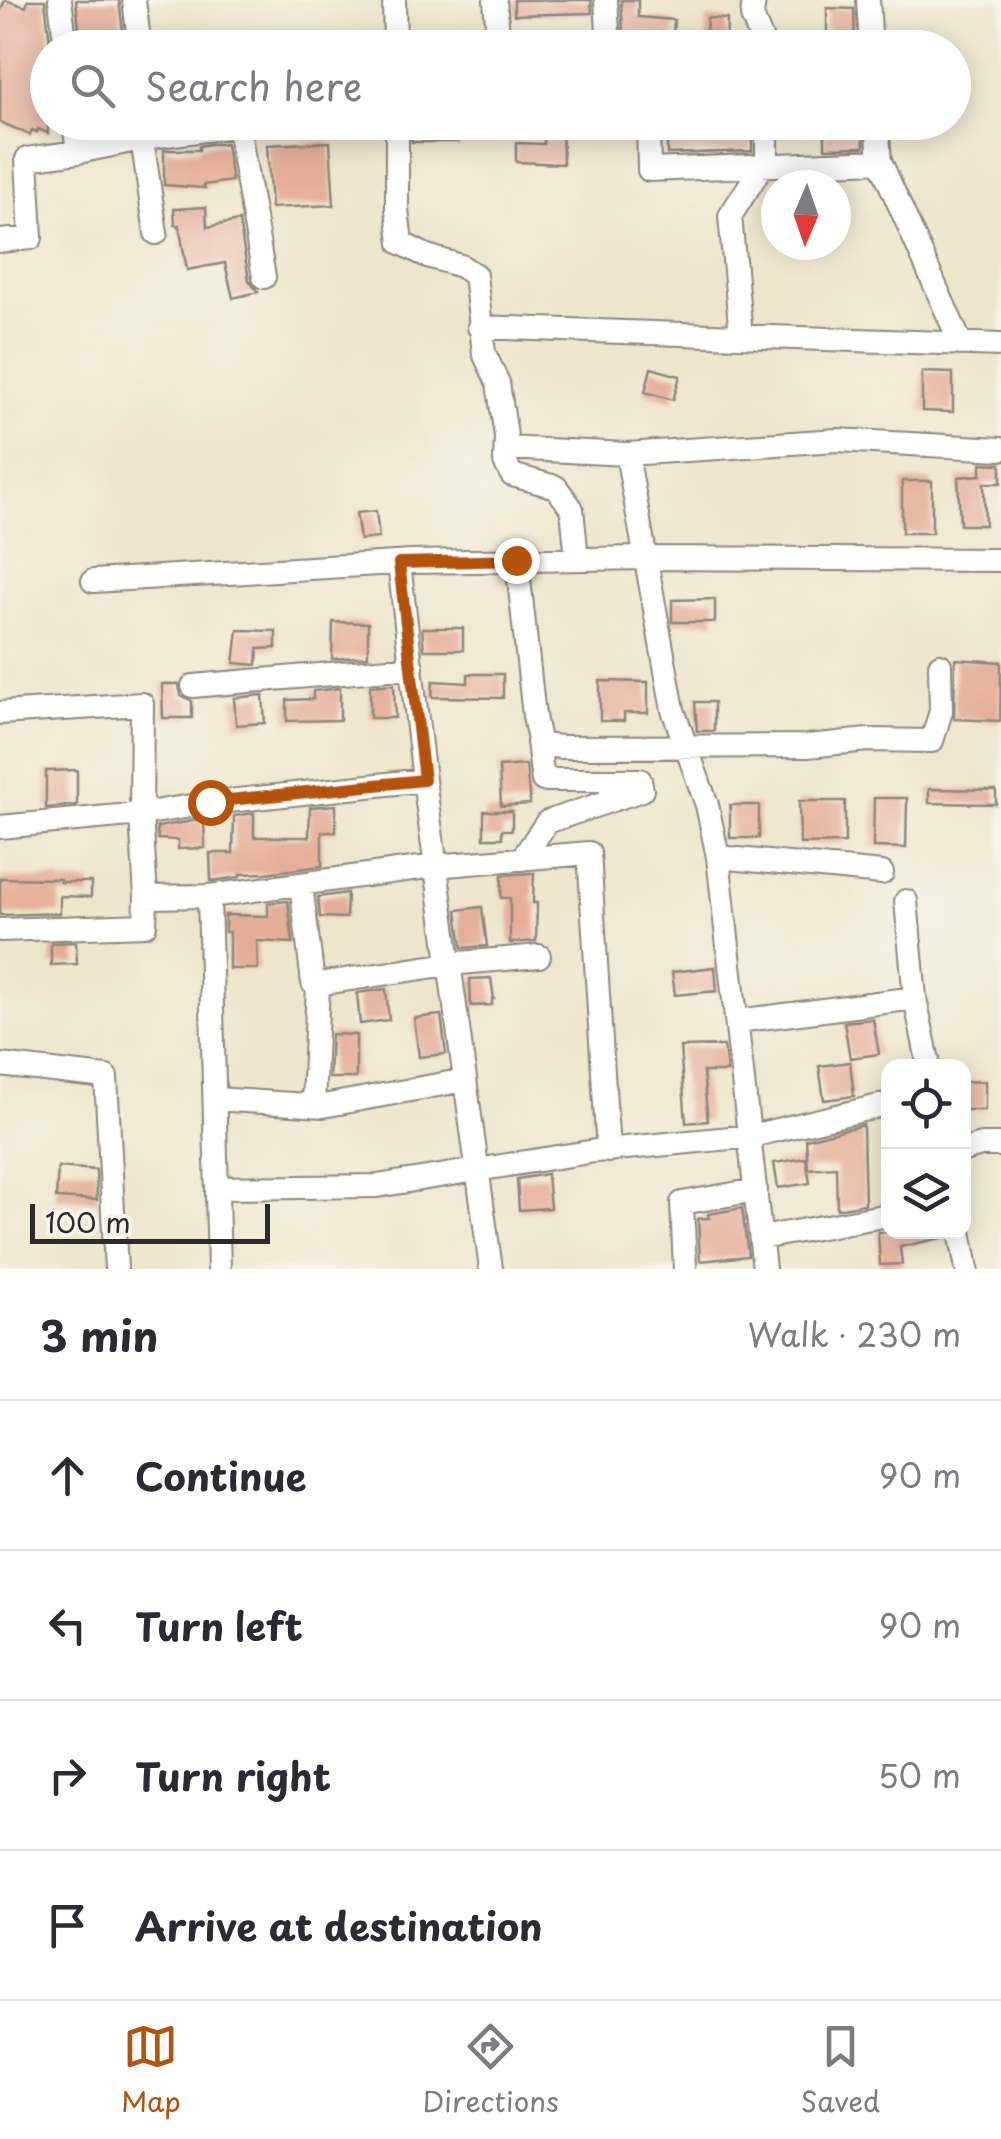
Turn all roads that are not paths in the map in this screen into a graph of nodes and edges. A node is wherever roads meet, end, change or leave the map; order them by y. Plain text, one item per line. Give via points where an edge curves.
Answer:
1 (60, 0) edge
2 (134, 0) edge
3 (394, 0) edge
4 (495, 0) edge
5 (606, 0) edge
6 (754, 0) edge
7 (868, 0) edge
8 (64, 30) edge
9 (138, 30) edge
10 (395, 30) edge
11 (497, 30) edge
12 (608, 30) edge
13 (757, 30) edge
14 (870, 30) edge
15 (76, 140) edge
16 (122, 140) edge
17 (149, 140) edge
18 (240, 140) edge
19 (396, 140) edge
20 (648, 140) edge
21 (766, 140) edge
22 (878, 140) edge
23 (78, 152) junction
24 (880, 161) junction
25 (764, 165) junction
26 (156, 233) dead end
27 (0, 241) edge
28 (264, 276) dead end
29 (479, 327) junction
30 (741, 336) junction
31 (962, 344) junction
32 (1001, 345) edge
33 (506, 448) junction
34 (1001, 449) edge
35 (626, 454) junction
36 (644, 558) junction
37 (516, 560) junction
38 (577, 560) junction
39 (1001, 560) edge
40 (399, 563) junction
41 (92, 582) dead end
42 (940, 665) dead end
43 (412, 667) junction
44 (193, 686) dead end
45 (0, 712) edge
46 (538, 742) junction
47 (686, 748) junction
48 (424, 780) junction
49 (141, 814) junction
50 (0, 827) edge
51 (718, 857) junction
52 (522, 858) junction
53 (435, 866) junction
54 (882, 873) dead end
55 (301, 884) junction
56 (209, 896) junction
57 (146, 898) junction
58 (906, 901) dead end
59 (0, 930) edge
60 (539, 956) dead end
61 (449, 964) junction
62 (318, 984) junction
63 (915, 998) junction
64 (738, 1021) junction
65 (928, 1059) edge
66 (0, 1065) edge
67 (465, 1080) junction
68 (215, 1099) junction
69 (314, 1105) junction
70 (881, 1106) edge
71 (751, 1136) junction
72 (1001, 1145) edge
73 (968, 1149) edge
74 (608, 1150) junction
75 (477, 1172) junction
76 (218, 1188) junction
77 (756, 1190) junction
78 (881, 1216) edge
79 (761, 1238) junction
80 (961, 1239) edge
81 (116, 1269) edge
82 (220, 1269) edge
83 (491, 1269) edge
84 (685, 1269) edge
85 (764, 1269) edge
86 (967, 1269) edge

1 - 8 street
2 - 9 street
3 - 10 street
4 - 11 street
5 - 12 street
6 - 13 street
7 - 14 street
15 - 23 street
16 - 23 street
17 - 26 street
18 - 28 street
19 - 29 street via 401,243 475,275
20 - 25 street via 649,170
21 - 25 street
22 - 24 street
23 - 27 street via 27,159 30,238
24 - 25 street
24 - 31 street
25 - 30 street via 730,216
29 - 30 street
29 - 33 street via 504,408
30 - 31 street
31 - 32 street
33 - 35 street
33 - 38 street via 512,475 556,487 572,509
34 - 35 street via 837,440
35 - 36 street
36 - 38 street
36 - 39 street
36 - 47 street
37 - 38 street
37 - 40 street
37 - 46 street
40 - 41 street
40 - 43 street
42 - 47 street via 941,712 932,741
43 - 44 street
43 - 48 street
45 - 49 street via 142,704
46 - 47 street
46 - 52 street via 543,780 640,780 642,790 547,822
47 - 51 street
48 - 49 street
48 - 53 street
49 - 50 street
49 - 57 street
51 - 54 street
51 - 64 street
52 - 53 street
52 - 74 street via 589,853
53 - 55 street
53 - 61 street
55 - 56 street
55 - 62 street
56 - 57 street
56 - 68 street
57 - 59 street via 146,925
58 - 63 street
60 - 61 street
61 - 62 street
61 - 67 street
62 - 69 street
63 - 64 street
63 - 65 street
64 - 71 street
66 - 81 street via 106,1078
67 - 69 street
67 - 75 street
68 - 69 street
68 - 76 street
70 - 71 street
71 - 74 street
71 - 77 street
72 - 73 street
74 - 75 street
75 - 76 street via 377,1186
75 - 83 street
76 - 82 street
77 - 79 street
77 - 84 street via 682,1203
78 - 79 street
79 - 85 street
80 - 86 street

